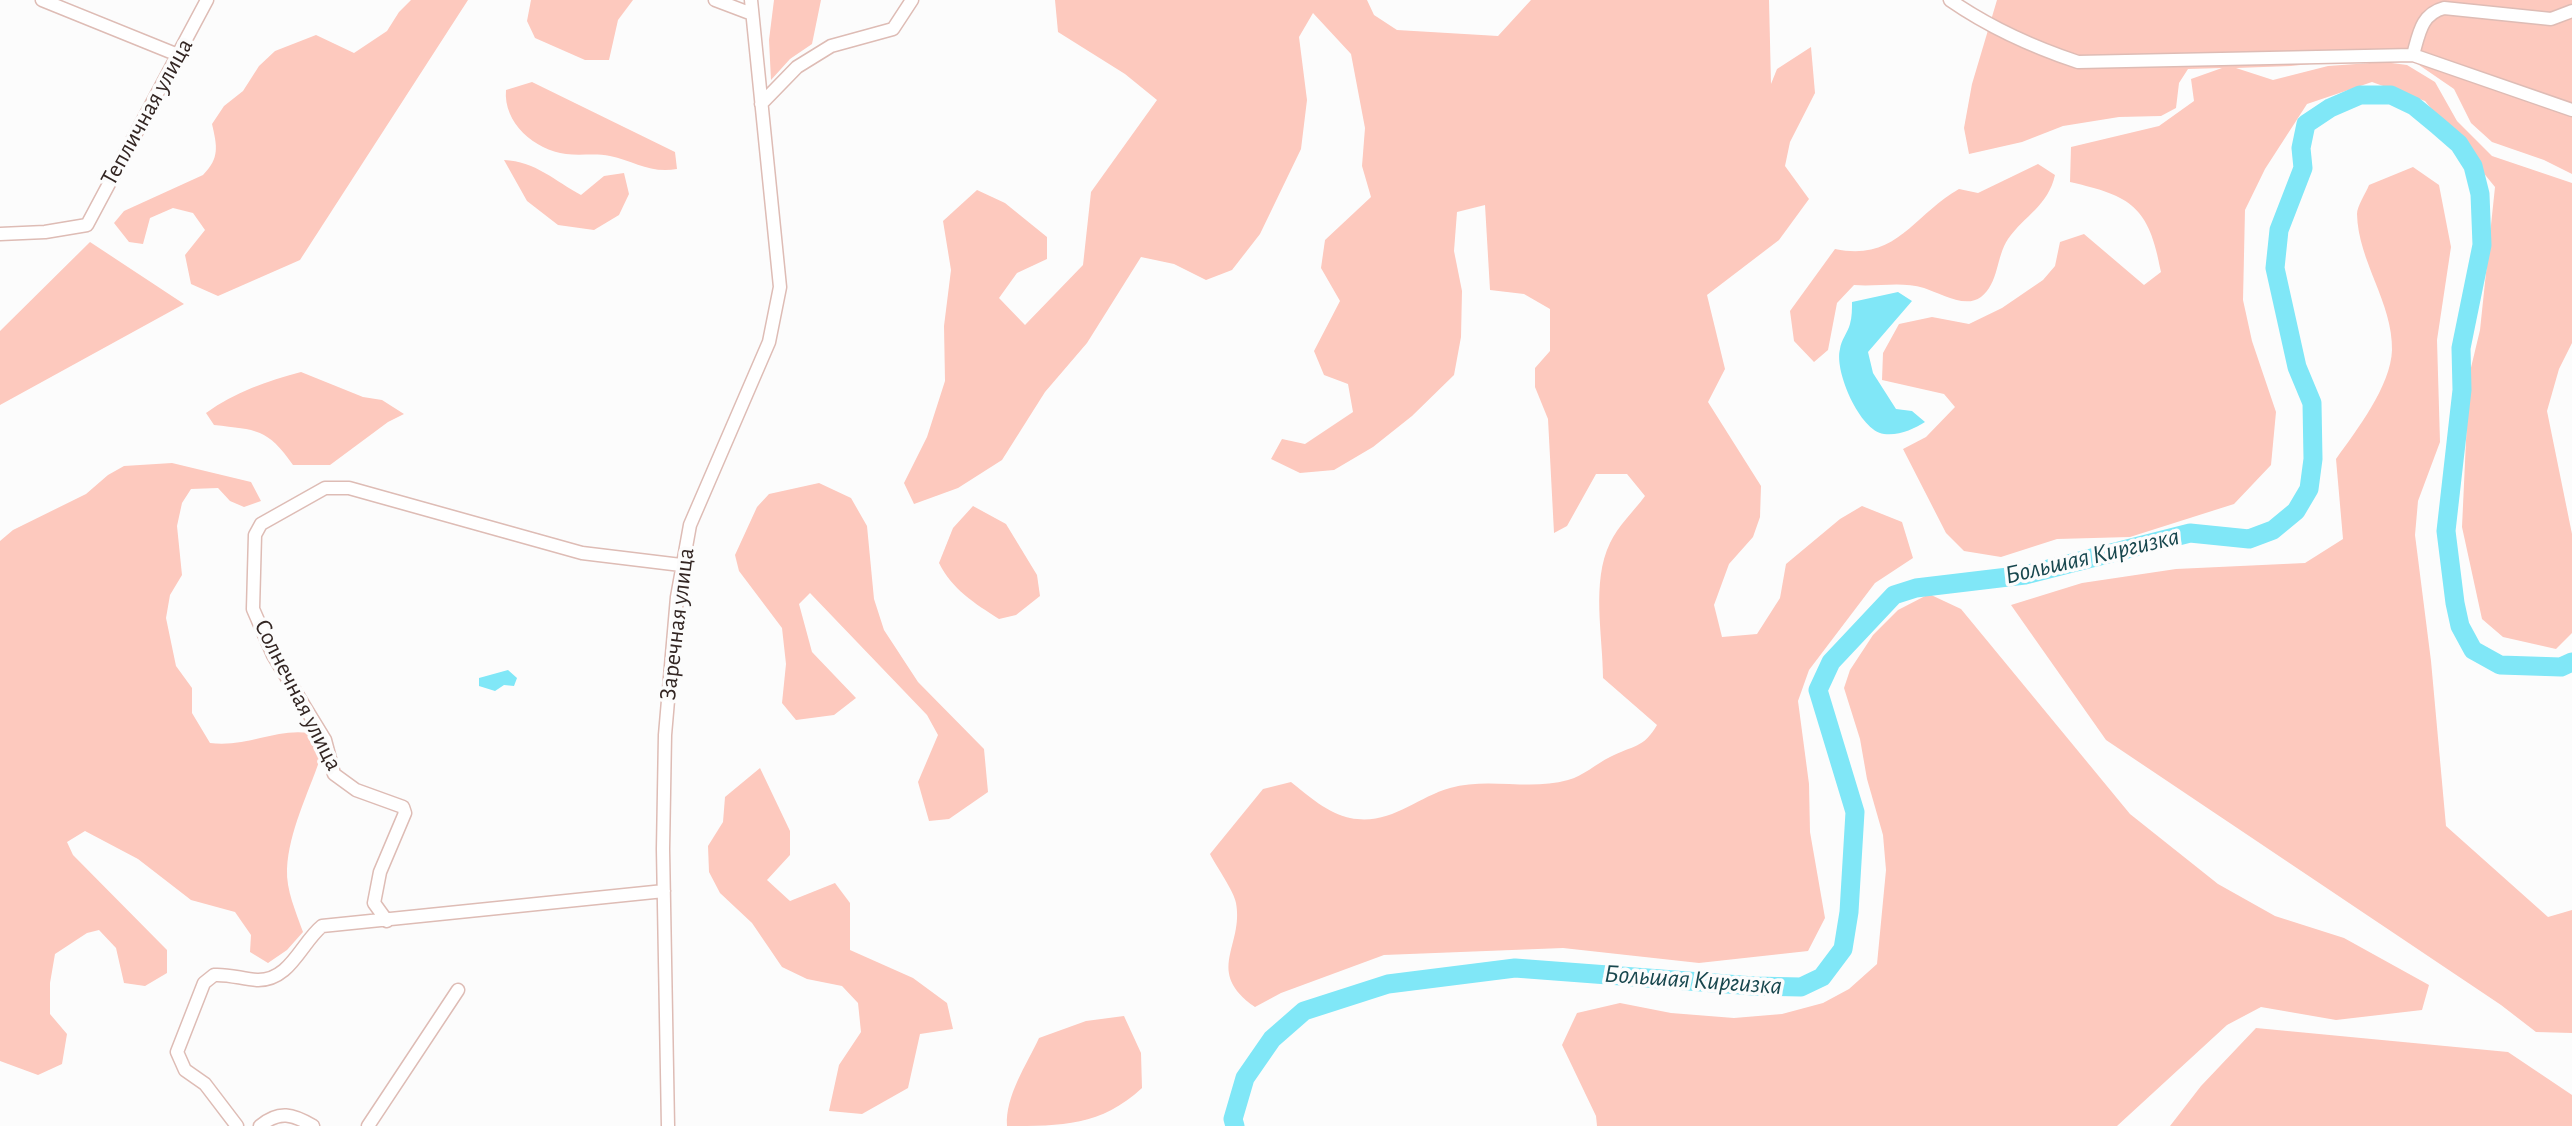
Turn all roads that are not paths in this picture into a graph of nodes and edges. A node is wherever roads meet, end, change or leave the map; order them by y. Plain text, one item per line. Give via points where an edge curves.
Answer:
1 (41, 0) edge
2 (207, 0) edge
3 (715, 0) edge
4 (751, 0) edge
5 (912, 0) edge
6 (1950, 0) edge
7 (2572, 11) edge
8 (752, 14) junction
9 (178, 55) junction
10 (2413, 55) junction
11 (761, 104) junction
12 (2572, 110) edge
13 (0, 234) edge
14 (681, 565) junction
15 (664, 891) junction
16 (387, 921) junction
17 (458, 990) dead end
18 (237, 1126) edge
19 (260, 1126) edge
20 (313, 1126) edge
21 (368, 1126) edge
22 (668, 1126) edge

1 - 9 street
2 - 9 street, Тепличная улица
3 - 8 street
4 - 8 street, Заречная улица
5 - 11 street via 893,29 831,46 797,67
6 - 10 street via 2043,50 2078,62
7 - 10 street via 2551,19 2444,8 2423,20
8 - 11 street, Заречная улица
9 - 13 street, Тепличная улица via 87,225
10 - 12 street
11 - 14 street, Заречная улица via 780,287 769,342 690,525
14 - 15 street, Заречная улица via 665,735
14 - 16 street, Солнечная улица via 582,553 349,488 325,488 261,524 255,535 253,609 273,655 324,740 334,774 356,790 403,807 405,813 380,872 374,903
15 - 16 street
15 - 22 street, Заречная улица
16 - 18 street via 322,926 275,976 259,980 214,975 204,984 177,1052 185,1070 205,1084
17 - 21 street
19 - 20 street via 272,1116 293,1115

